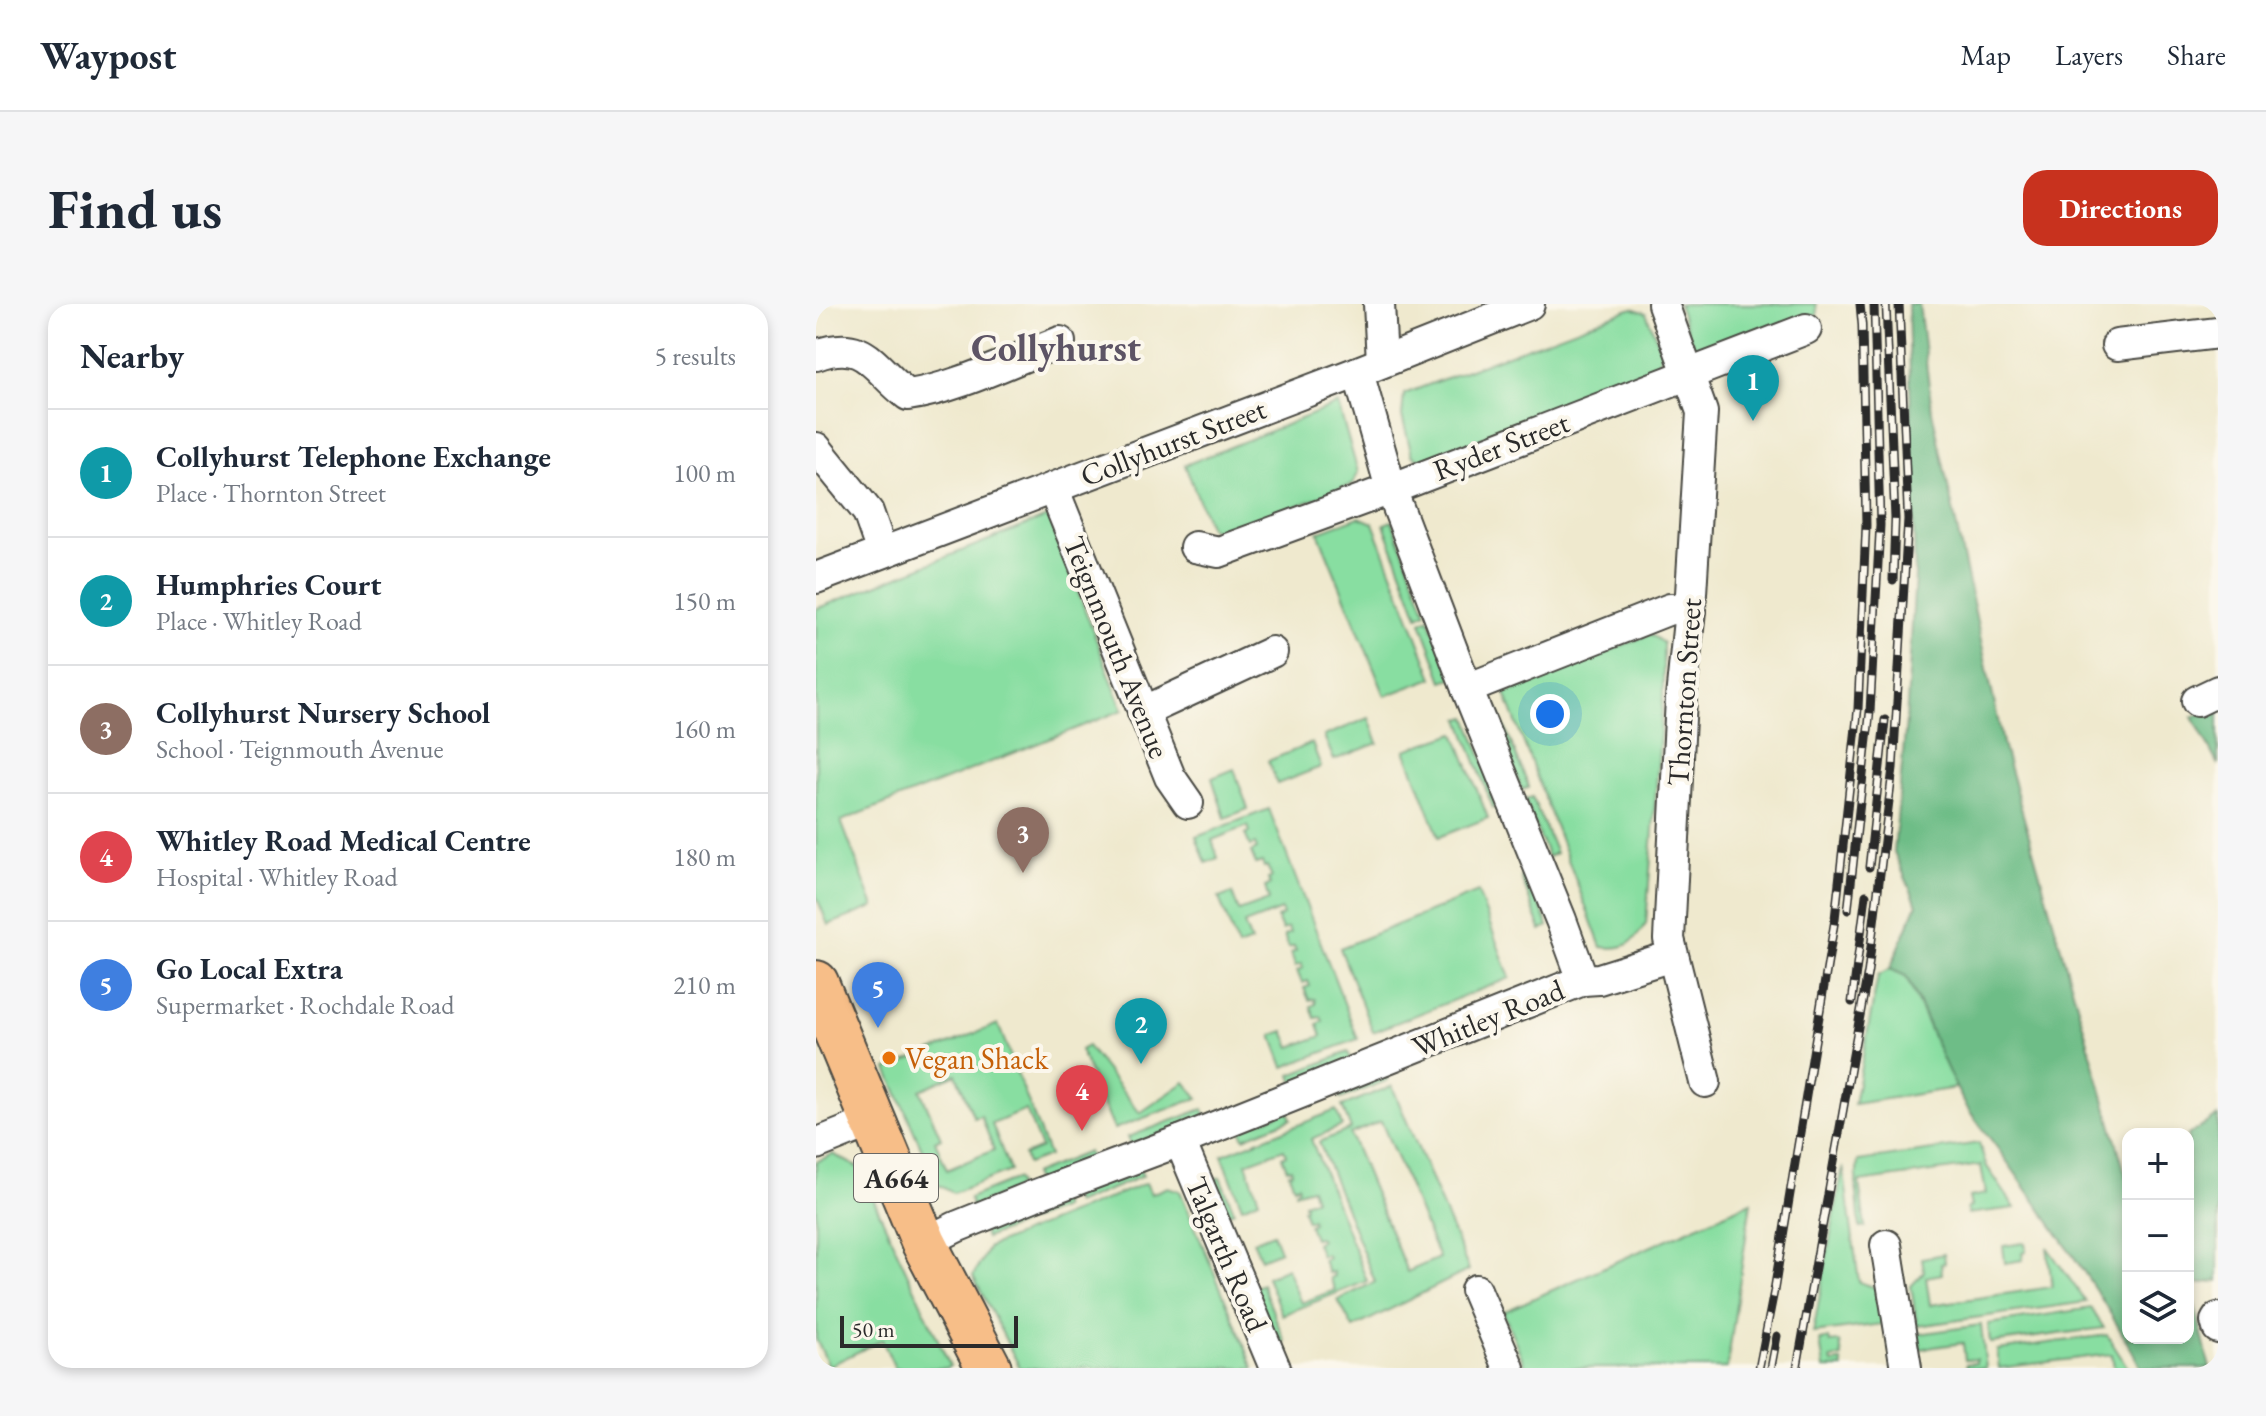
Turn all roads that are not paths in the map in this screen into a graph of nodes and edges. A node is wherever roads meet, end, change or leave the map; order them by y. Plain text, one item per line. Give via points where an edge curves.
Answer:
1 (1379, 304) edge
2 (1529, 304) edge
3 (1663, 304) edge
4 (1806, 329) dead end
5 (2218, 333) edge
6 (1060, 342) dead end
7 (2117, 345) dead end
8 (816, 355) edge
9 (1370, 367) junction
10 (1689, 373) junction
11 (816, 448) edge
12 (1053, 488) junction
13 (1391, 489) junction
14 (1195, 547) dead end
15 (882, 552) junction
16 (816, 578) edge
17 (1690, 610) junction
18 (1272, 652) dead end
19 (1467, 689) junction
20 (1143, 712) junction
21 (1188, 803) dead end
22 (1672, 956) junction
23 (1583, 980) junction
24 (816, 983) edge
25 (1705, 1082) dead end
26 (873, 1121) junction
27 (1180, 1141) junction
28 (816, 1144) edge
29 (924, 1243) junction
30 (1886, 1245) dead end
31 (1476, 1290) dead end
32 (2218, 1318) edge
33 (2218, 1328) edge
34 (989, 1368) edge
35 (1275, 1368) edge
36 (1509, 1368) edge
37 (1906, 1368) edge

1 - 9 street, Whitley Road
2 - 9 street, Collyhurst Street
3 - 10 street, Thornton Street
4 - 10 street, Ryder Street
5 - 7 street
6 - 8 street via 908,395 857,352 842,349
9 - 12 street, Collyhurst Street
9 - 13 street, Whitley Road
10 - 13 street, Ryder Street
10 - 17 street, Thornton Street via 1702,412
11 - 15 street via 868,512
12 - 15 street, Collyhurst Street
12 - 20 street, Teignmouth Avenue
13 - 14 street, Ryder Street via 1219,552
13 - 19 street, Whitley Road
15 - 16 street, Collyhurst Street
17 - 19 street via 1670,609
17 - 22 street, Thornton Street via 1680,713
18 - 20 street
19 - 23 street, Whitley Road
20 - 21 street, Teignmouth Avenue via 1170,777
22 - 23 street
22 - 25 street, Thornton Street
23 - 27 street, Whitley Road
24 - 26 highway, A664
26 - 28 street
26 - 29 highway, A664
27 - 29 street, Whitley Road
27 - 35 street, Talgarth Road
29 - 34 highway, A664
30 - 37 street
31 - 36 street
32 - 33 street

